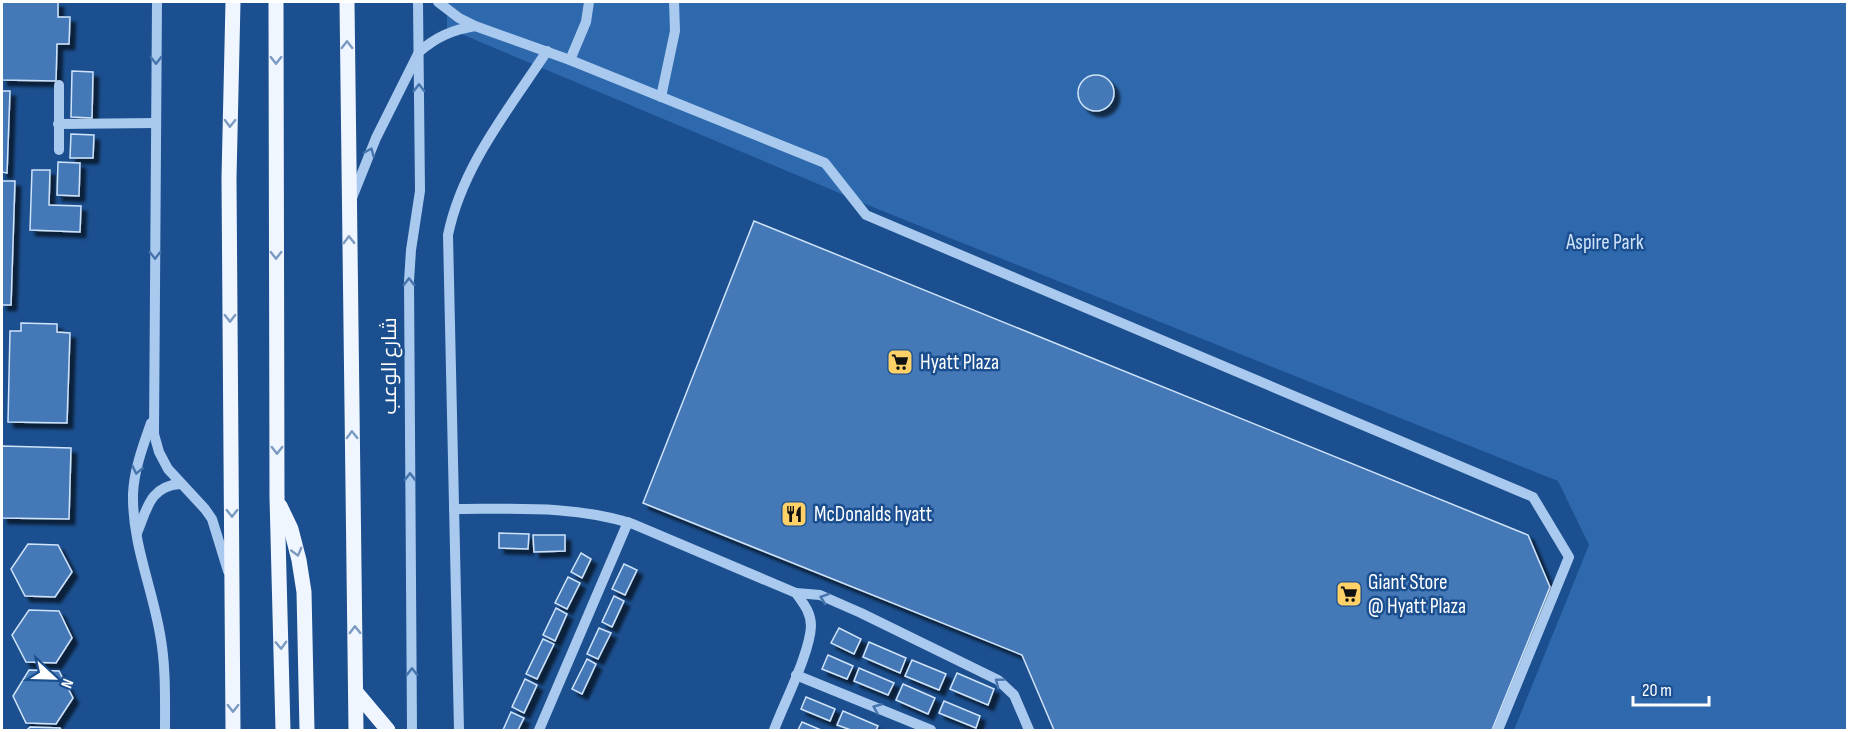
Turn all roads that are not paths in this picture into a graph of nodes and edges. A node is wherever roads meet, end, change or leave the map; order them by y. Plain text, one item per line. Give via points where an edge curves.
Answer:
1 (157, 2) edge
2 (233, 2) edge
3 (276, 2) edge
4 (347, 2) edge
5 (418, 2) edge
6 (438, 2) edge
7 (589, 2) edge
8 (674, 2) edge
9 (475, 26) junction
10 (547, 51) junction
11 (419, 52) junction
12 (570, 60) junction
13 (59, 85) dead end
14 (661, 97) junction
15 (156, 123) junction
16 (58, 124) junction
17 (59, 150) dead end
18 (349, 206) junction
19 (154, 414) junction
20 (180, 484) junction
21 (277, 497) junction
22 (454, 509) junction
23 (628, 522) junction
24 (137, 533) junction
25 (232, 586) junction
26 (796, 593) junction
27 (796, 675) junction
28 (356, 692) junction
29 (165, 730) edge
30 (233, 730) edge
31 (283, 730) edge
32 (307, 730) edge
33 (356, 730) edge
34 (388, 730) edge
35 (412, 730) edge
36 (459, 730) edge
37 (538, 730) edge
38 (774, 730) edge
39 (931, 730) edge
40 (1029, 730) edge
41 (1498, 730) edge

1 -> 15 street
2 -> 25 main road via 229,178
3 -> 21 main road
18 -> 4 main road, شارع الوعب
5 - 11 street, شارع الوعب
6 - 9 street
7 - 12 street via 586,22
8 - 14 street via 675,31
9 - 10 street
9 - 11 street via 444,34
10 - 12 street
10 - 22 street via 475,161 452,216 448,236
18 -> 11 street via 376,138
35 -> 11 street, شارع الوعب via 409,281 420,191
12 - 14 street
13 - 16 street
14 - 41 street via 825,162 866,215 1533,497 1569,557
15 - 16 street
15 -> 19 street
16 - 17 street
28 -> 18 main road, شارع الوعب
19 - 20 street via 159,452
19 -> 24 street via 135,474
20 - 24 street via 160,489 153,496
20 - 25 street via 212,519
21 -> 31 main road
21 -> 32 main road via 291,529 304,592
22 - 23 street via 568,510
22 - 36 street
23 - 26 street
23 - 37 street
24 - 29 street via 161,635
25 -> 30 main road
26 - 27 street via 807,608 811,624
40 -> 26 street via 1014,695 998,680 861,613 819,595
27 - 38 street
39 -> 27 street
28 - 33 main road, شارع الوعب
28 - 34 main road

